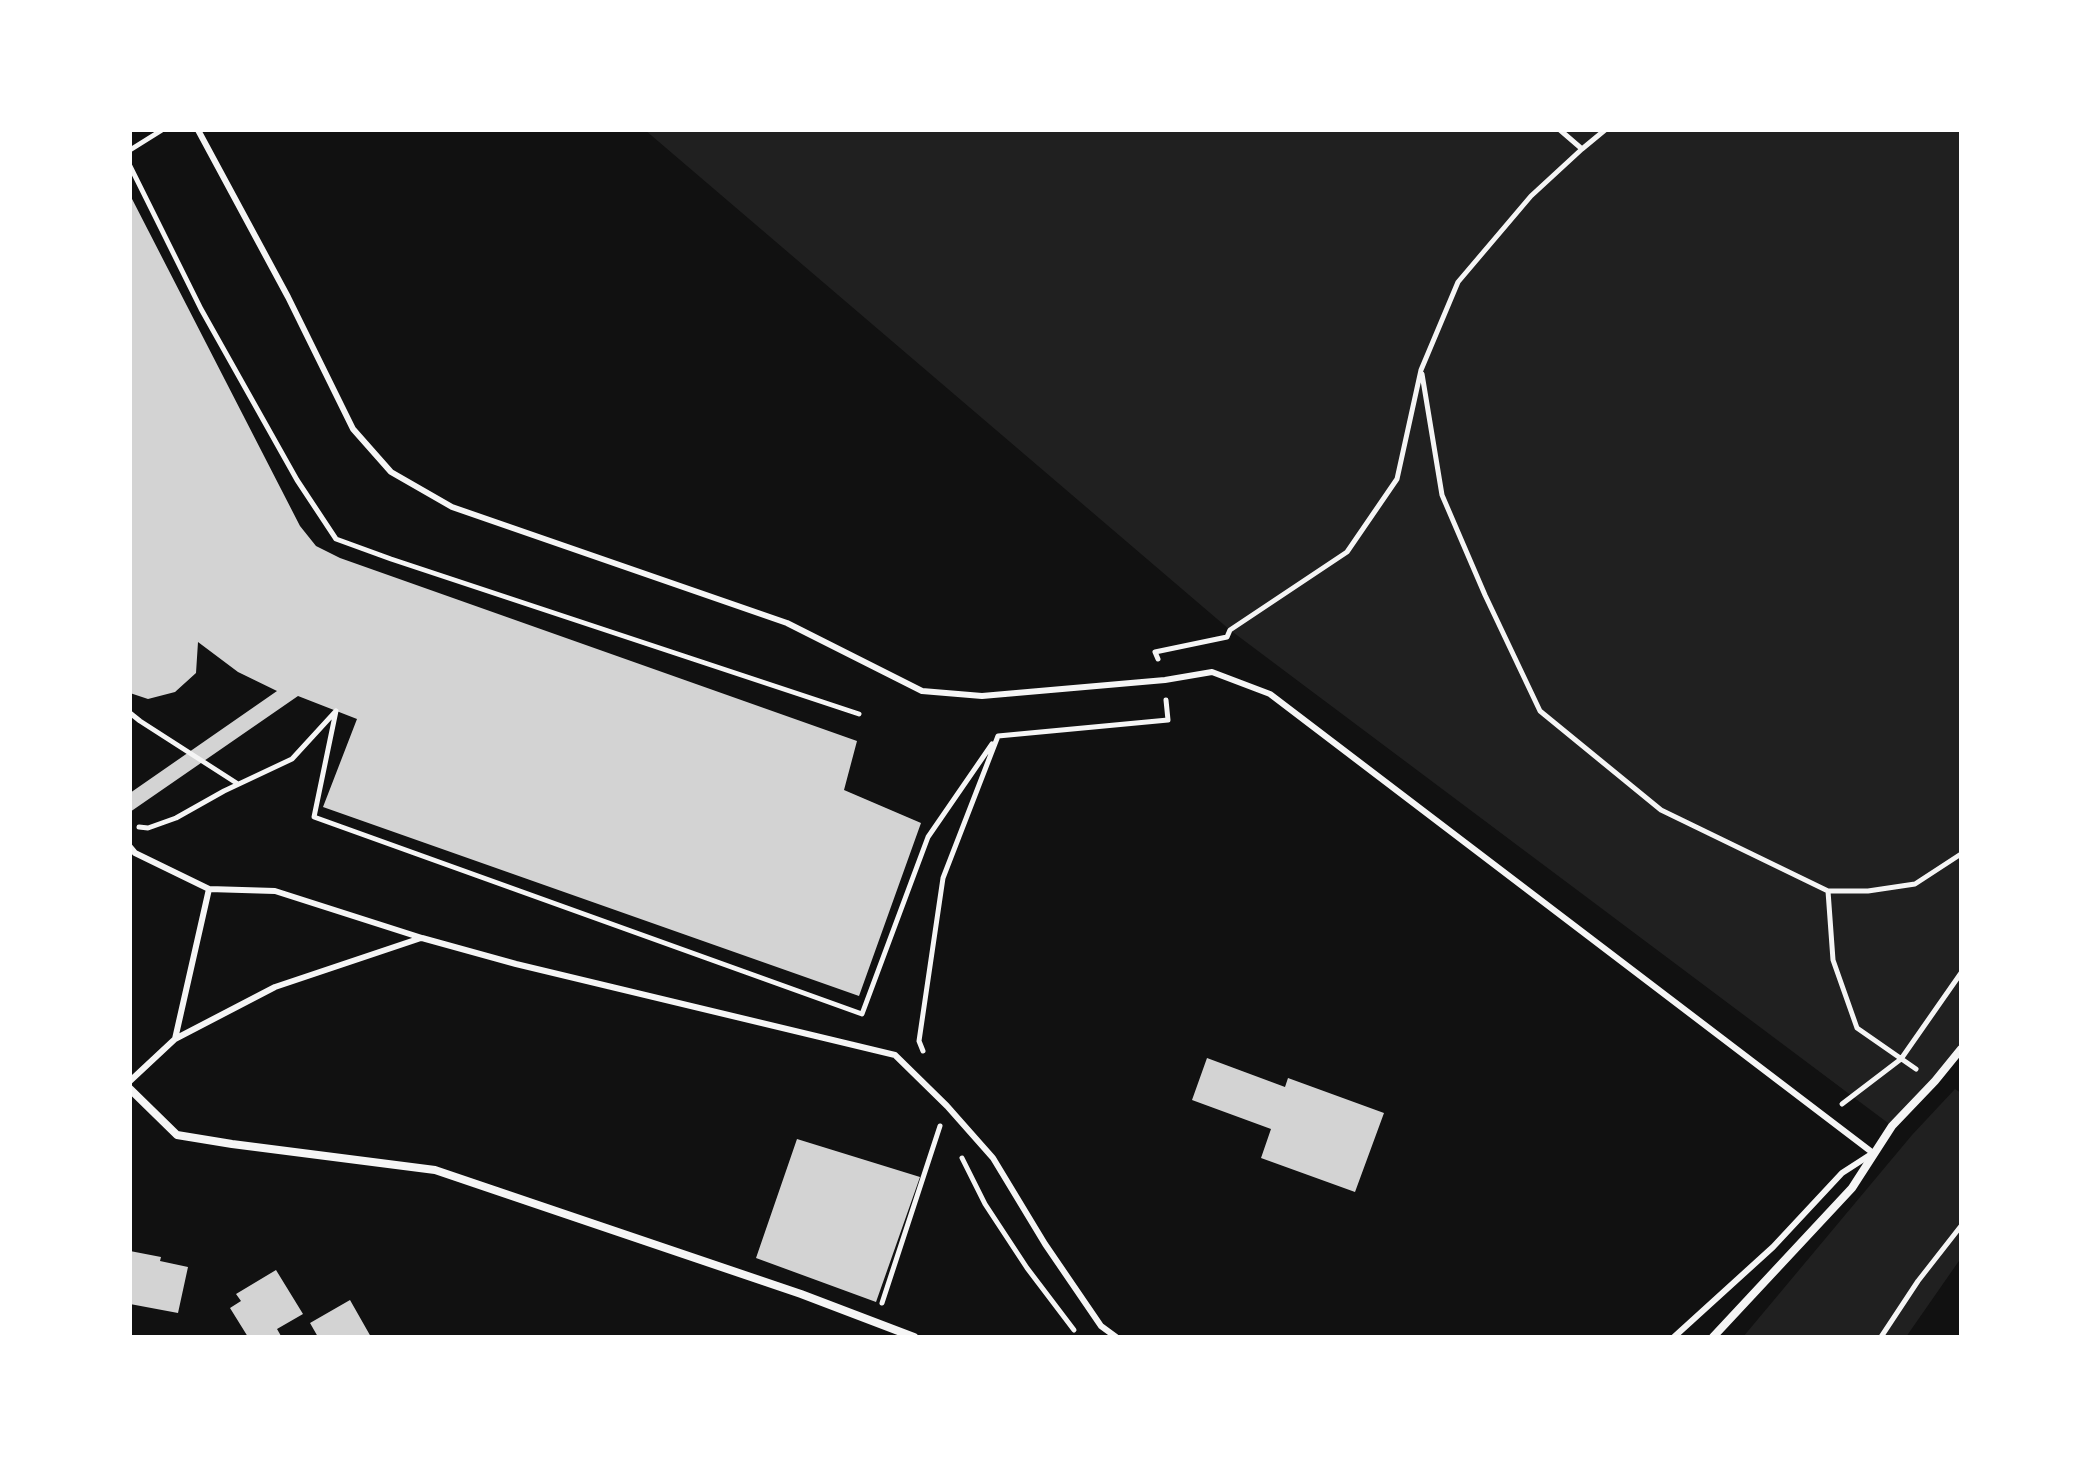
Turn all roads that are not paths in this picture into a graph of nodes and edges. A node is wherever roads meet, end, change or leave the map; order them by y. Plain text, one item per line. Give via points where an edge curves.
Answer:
1 (198, 130) edge
2 (130, 847) edge
3 (209, 889) junction
4 (422, 938) junction
5 (175, 1039) junction
6 (1961, 1049) edge
7 (130, 1081) edge
8 (130, 1089) edge
9 (1873, 1153) junction
10 (914, 1337) edge
11 (1116, 1337) edge
12 (1674, 1337) edge
13 (1713, 1337) edge

1 - 9 lane via 353,429 391,472 452,507 787,623 922,691 982,696 1212,672 1270,694
2 - 3 lane
3 - 4 lane via 275,891
3 - 5 lane
4 - 5 lane via 275,987
4 - 11 lane via 895,1055 993,1158 1101,1326
5 - 7 lane
6 - 9 street
8 - 10 street via 177,1135 435,1170
9 - 12 lane via 1842,1173 1773,1247
9 - 13 street via 1852,1188

